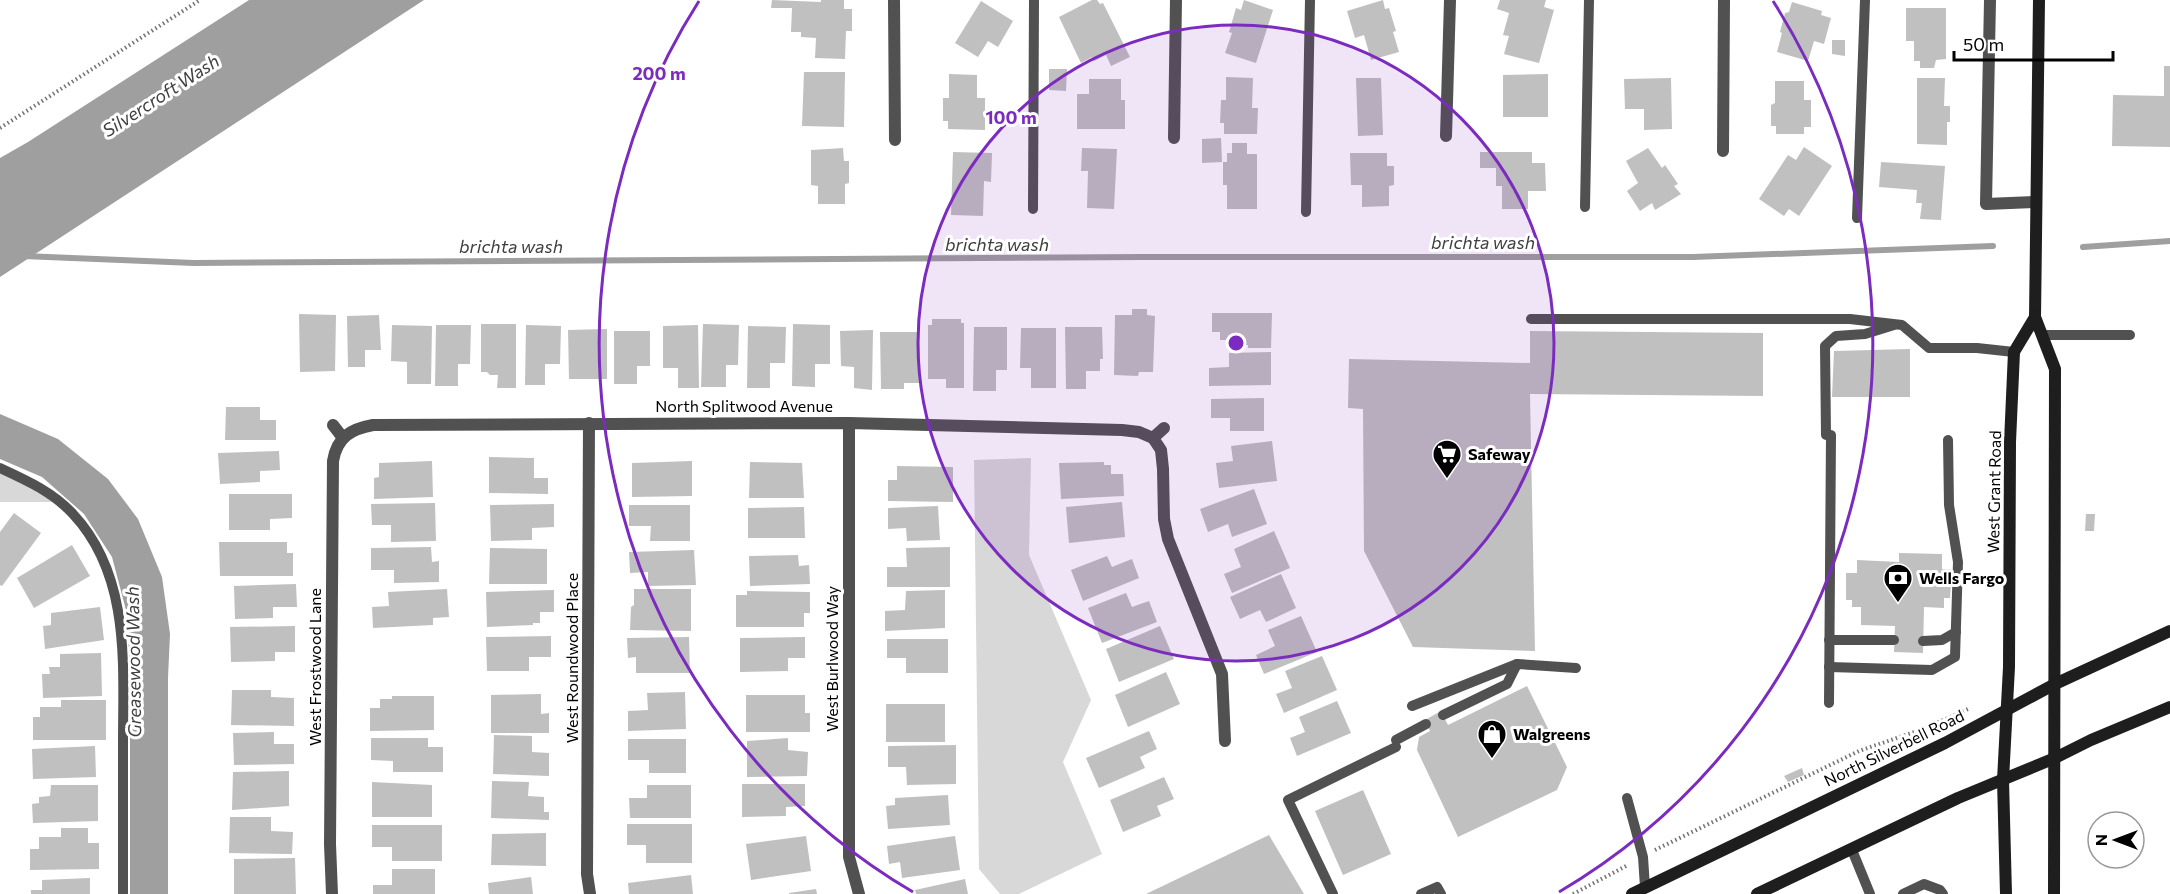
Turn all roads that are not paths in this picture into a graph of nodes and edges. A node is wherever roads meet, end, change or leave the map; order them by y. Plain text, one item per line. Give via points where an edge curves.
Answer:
1 (894, 0) edge
2 (1034, 0) edge
3 (1176, 0) edge
4 (1310, 0) edge
5 (1450, 0) edge
6 (1589, 0) edge
7 (1724, 0) edge
8 (1864, 0) edge
9 (1990, 0) edge
10 (2039, 0) edge
11 (1446, 136) dead end
12 (1174, 138) dead end
13 (895, 140) dead end
14 (1723, 151) dead end
15 (2035, 202) junction
16 (1585, 207) dead end
17 (1034, 209) dead end
18 (1306, 212) dead end
19 (1857, 218) dead end
20 (2035, 317) junction
21 (1531, 318) dead end
22 (1897, 324) junction
23 (2042, 335) junction
24 (2130, 335) dead end
25 (2014, 352) junction
26 (589, 423) junction
27 (849, 423) junction
28 (333, 425) dead end
29 (1164, 428) dead end
30 (1153, 438) junction
31 (341, 440) junction
32 (1948, 440) dead end
33 (0, 468) edge
34 (2170, 631) edge
35 (1956, 632) junction
36 (1829, 640) junction
37 (1894, 640) dead end
38 (1923, 641) dead end
39 (1517, 664) junction
40 (1576, 668) dead end
41 (1829, 668) junction
42 (2055, 684) junction
43 (1829, 703) dead end
44 (1412, 706) dead end
45 (2170, 707) edge
46 (2006, 710) junction
47 (1443, 715) dead end
48 (1426, 724) dead end
49 (1225, 741) dead end
50 (2055, 758) junction
51 (2003, 780) junction
52 (1627, 798) dead end
53 (1852, 850) junction
54 (1645, 891) edge
55 (123, 894) edge
56 (332, 894) edge
57 (590, 894) edge
58 (859, 894) edge
59 (1333, 894) edge
60 (1421, 894) edge
61 (1441, 894) edge
62 (1632, 894) edge
63 (1757, 894) edge
64 (1870, 894) edge
65 (1903, 894) edge
66 (1942, 894) edge
67 (2006, 894) edge
68 (2054, 894) edge

1 - 13 street
2 - 17 lane
3 - 12 street
4 - 18 lane
5 - 11 street
6 - 16 lane
7 - 14 street
8 - 19 lane
9 - 15 street via 1986,204
10 - 15 main road
15 - 20 main road
20 - 23 main road
20 - 25 main road, West Grant Road
21 - 22 lane via 1850,318
22 - 25 lane via 1929,348
22 - 36 lane via 1865,334 1836,336 1826,346
23 - 24 lane
23 - 42 main road via 2055,369
25 - 46 main road, West Grant Road
26 - 27 street, North Splitwood Avenue
26 - 31 street, North Splitwood Avenue via 374,425 353,430
26 - 57 street, West Roundwood Place
27 - 30 street, North Splitwood Avenue via 1122,430
27 - 58 street, West Burlwood Way via 849,857
28 - 31 street
29 - 30 street
30 - 49 street via 1161,450 1168,539 1222,674
31 - 56 street, West Frostwood Lane via 335,452 333,478
32 - 35 lane via 1949,506 1958,562
33 - 55 lane via 40,487 73,513 95,543 112,581 121,620 123,664
34 - 42 main road, North Silverbell Road
35 - 38 lane via 1942,640
35 - 41 lane via 1955,657 1932,670
36 - 37 lane
36 - 41 lane
39 - 40 lane
39 - 44 lane
39 - 47 lane via 1507,684
41 - 43 lane
42 - 46 main road, North Silverbell Road
42 - 50 main road
45 - 50 main road
46 - 51 main road, West Grant Road
46 - 54 main road, North Silverbell Road
48 - 59 lane via 1396,744 1288,800
50 - 51 main road
50 - 68 main road
51 - 53 main road
51 - 67 main road, West Grant Road
52 - 54 lane via 1643,856
53 - 63 main road
53 - 64 lane
54 - 62 main road, North Silverbell Road
60 - 61 lane via 1437,887
65 - 66 lane via 1924,884

